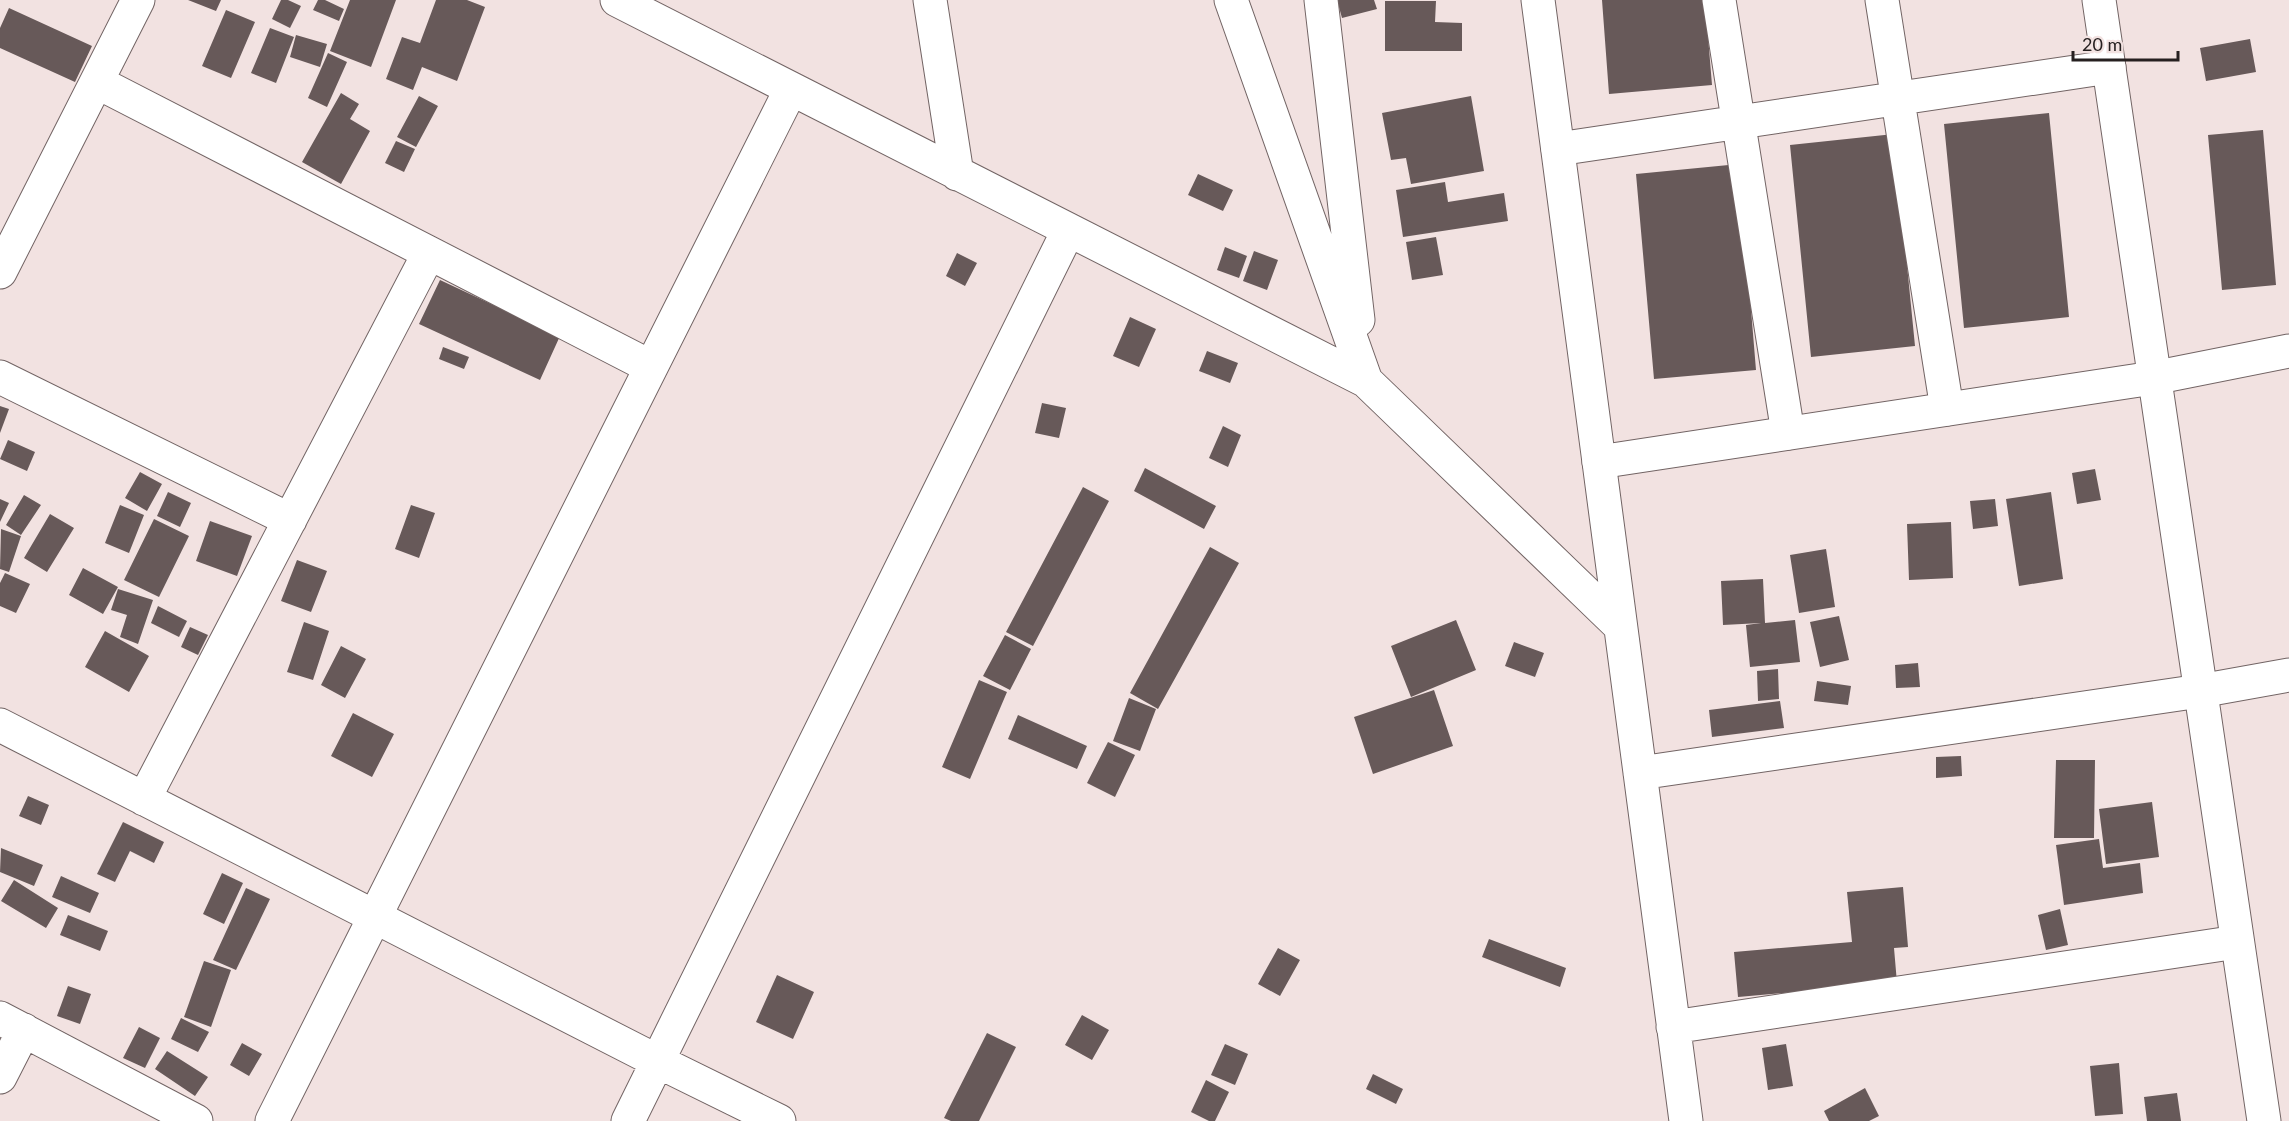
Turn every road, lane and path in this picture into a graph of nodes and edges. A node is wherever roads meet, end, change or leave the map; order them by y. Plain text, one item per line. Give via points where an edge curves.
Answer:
1 (138, 0) edge
2 (617, 0) edge
3 (930, 0) edge
4 (1232, 0) edge
5 (1321, 0) edge
6 (1538, 0) edge
7 (1719, 0) edge
8 (1882, 0) edge
9 (2099, 0) edge
10 (2109, 67) junction
11 (97, 82) junction
12 (791, 89) junction
13 (1898, 98) junction
14 (1738, 122) junction
15 (1558, 149) junction
16 (957, 174) junction
17 (1068, 231) junction
18 (429, 253) junction
19 (0, 272) edge
20 (2289, 351) edge
21 (651, 367) junction
22 (0, 377) edge
23 (2154, 378) junction
24 (1366, 381) junction
25 (1947, 409) junction
26 (1788, 433) junction
27 (1599, 462) junction
28 (290, 520) junction
29 (1620, 626) junction
30 (2289, 675) edge
31 (2200, 691) junction
32 (0, 725) edge
33 (1640, 773) junction
34 (144, 799) junction
35 (374, 917) junction
36 (2237, 942) junction
37 (12, 1024) edge
38 (1673, 1027) junction
39 (657, 1061) junction
40 (0, 1077) edge
41 (196, 1121) edge
42 (272, 1121) edge
43 (628, 1121) edge
44 (779, 1121) edge
45 (1686, 1121) edge
46 (2264, 1121) edge

1 - 11 street
2 - 12 street
3 - 16 street
4 - 24 street
5 - 24 street
6 - 15 street
7 - 14 street
8 - 13 street
9 - 10 street
10 - 13 street
10 - 23 street
11 - 18 street
11 - 19 street
12 - 16 street
12 - 21 street
13 - 14 street
13 - 25 street
14 - 15 street
14 - 26 street
15 - 27 street
16 - 17 street
17 - 24 street
17 - 39 street
18 - 21 street
18 - 28 street
20 - 23 street
21 - 35 street
22 - 28 street
23 - 25 street
23 - 31 street
24 - 29 street
25 - 26 street
26 - 27 street
27 - 29 street
28 - 34 street
29 - 33 street
30 - 31 street
31 - 33 street
31 - 36 street
32 - 34 street
33 - 38 street
34 - 35 street
35 - 39 street
35 - 42 street
36 - 38 street
36 - 46 street
37 - 40 street
37 - 41 street
38 - 45 street
39 - 43 street
39 - 44 street

